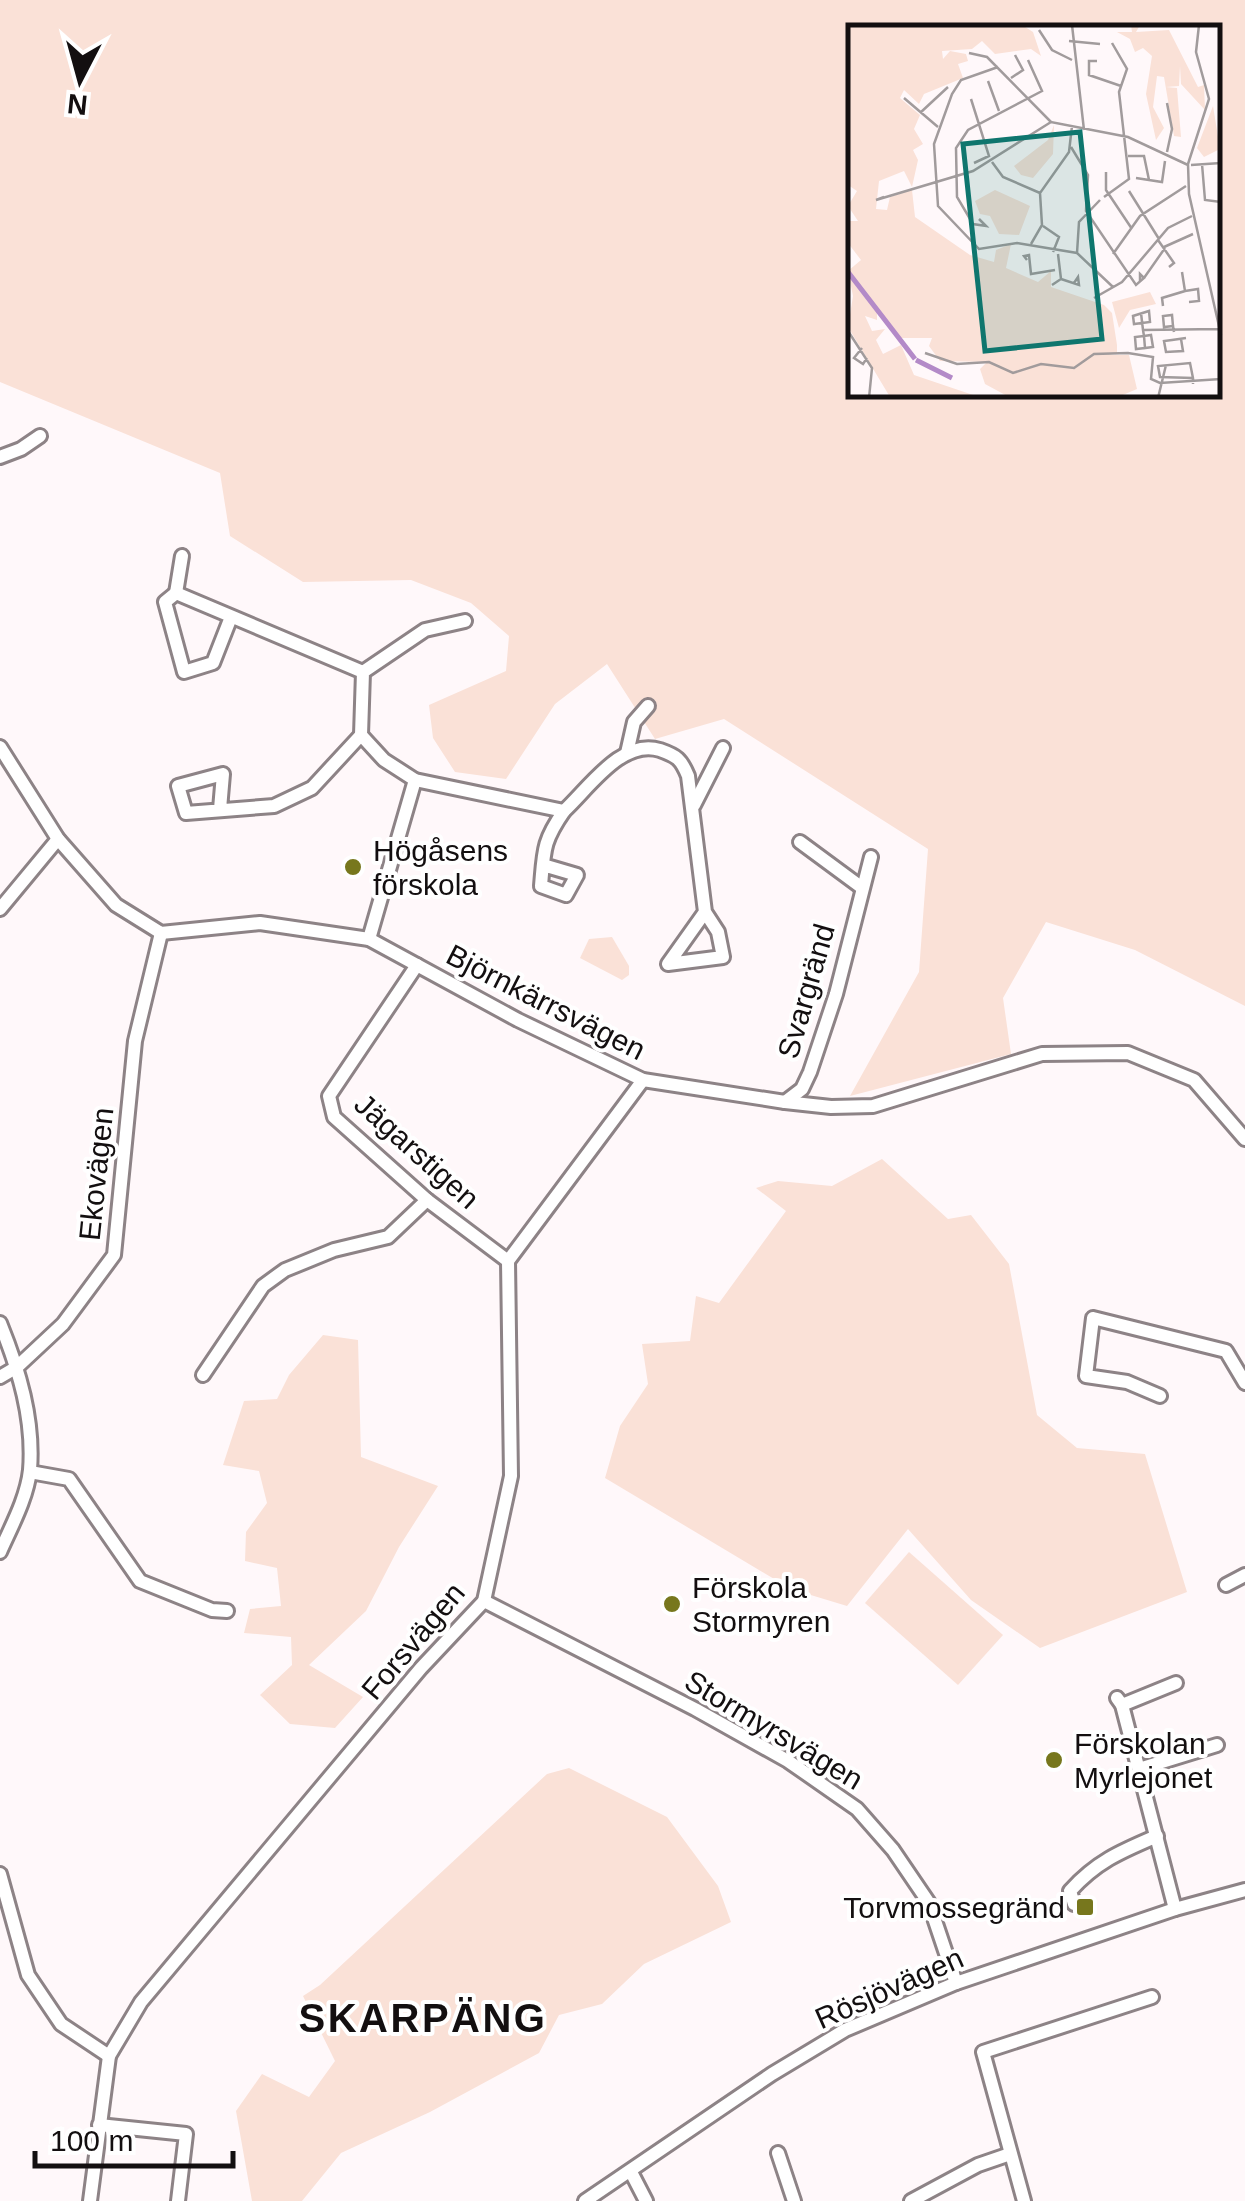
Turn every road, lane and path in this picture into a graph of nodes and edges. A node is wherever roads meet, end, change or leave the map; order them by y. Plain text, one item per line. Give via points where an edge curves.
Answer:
1 (40, 436) dead end
2 (0, 457) edge
3 (182, 556) dead end
4 (176, 593) junction
5 (232, 617) junction
6 (466, 621) dead end
7 (363, 672) junction
8 (648, 706) dead end
9 (361, 735) junction
10 (0, 748) edge
11 (724, 748) dead end
12 (627, 753) junction
13 (414, 780) junction
14 (694, 808) junction
15 (220, 809) dead end
16 (564, 811) junction
17 (58, 839) junction
18 (800, 842) dead end
19 (871, 857) dead end
20 (543, 865) dead end
21 (861, 887) junction
22 (0, 909) edge
23 (705, 912) junction
24 (161, 933) junction
25 (369, 940) junction
26 (417, 965) junction
27 (642, 1080) junction
28 (786, 1102) junction
29 (1245, 1139) edge
30 (427, 1200) junction
31 (508, 1261) junction
32 (0, 1323) edge
33 (18, 1366) junction
34 (202, 1375) dead end
35 (0, 1377) edge
36 (1245, 1383) edge
37 (1160, 1396) dead end
38 (30, 1472) junction
39 (0, 1552) edge
40 (1245, 1576) edge
41 (1226, 1585) dead end
42 (484, 1601) junction
43 (227, 1610) dead end
44 (1176, 1683) dead end
45 (1217, 1746) dead end
46 (1139, 1769) junction
47 (1157, 1836) junction
48 (0, 1874) edge
49 (1245, 1890) edge
50 (1074, 1904) dead end
51 (1175, 1909) junction
52 (956, 1983) junction
53 (1152, 1997) dead end
54 (109, 2056) junction
55 (99, 2125) junction
56 (778, 2153) dead end
57 (1010, 2154) junction
58 (631, 2172) junction
59 (90, 2201) edge
60 (178, 2201) edge
61 (586, 2201) edge
62 (646, 2201) edge
63 (794, 2201) edge
64 (910, 2201) edge
65 (1024, 2201) edge

1 - 2 street
3 - 4 street
4 - 5 street
4 - 5 street via 165,602 184,672 213,663
5 - 7 street
6 - 7 street via 425,630
7 - 9 street
8 - 12 street via 634,722
9 - 13 street
9 - 15 street via 312,788 274,806
10 - 17 street
11 - 14 street
12 - 14 street via 647,746 676,756
12 - 16 street
13 - 16 street
13 - 25 street
14 - 23 street
16 - 20 street via 545,838
17 - 22 street
17 - 24 street via 116,905
18 - 21 street
19 - 21 street, Svargränd
21 - 28 street, Svargränd via 824,1034 802,1089
23 - 23 street via 696,925 668,964 723,957
24 - 25 street, Björnkärrsvägen via 260,923
24 - 33 street, Ekovägen via 135,1041 114,1256 63,1324
25 - 26 street, Björnkärrsvägen
26 - 27 street, Björnkärrsvägen
26 - 30 street, Jägarstigen via 330,1096 334,1117
27 - 28 street, Björnkärrsvägen
27 - 31 street
28 - 29 street, Björnkärrsvägen via 873,1106 1042,1054 1128,1053 1194,1080
30 - 31 street, Jägarstigen
30 - 34 street via 388,1237 334,1250 262,1286
31 - 42 street, Forsvägen via 511,1476
32 - 33 street
33 - 35 street, Ekovägen
33 - 38 street via 29,1418
36 - 37 street via 1226,1351 1092,1318 1086,1376
38 - 39 street
38 - 43 street via 69,1479 140,1581
40 - 41 street
42 - 52 street, Stormyrsvägen via 776,1754 857,1809 929,1903
42 - 54 street, Forsvägen via 153,1988
44 - 46 street via 1120,1701
45 - 46 street
46 - 47 street
47 - 50 street via 1107,1859 1070,1891
47 - 51 street
48 - 54 street via 28,1975 61,2024
49 - 51 street, Rösjövägen
51 - 52 street, Rösjövägen
52 - 58 street, Rösjövägen via 844,2030
53 - 57 street via 984,2052
54 - 55 street, Forsvägen
55 - 59 street, Forsvägen
55 - 60 street via 186,2134
56 - 63 street
57 - 64 street
57 - 65 street
58 - 61 street, Rösjövägen
58 - 62 street

